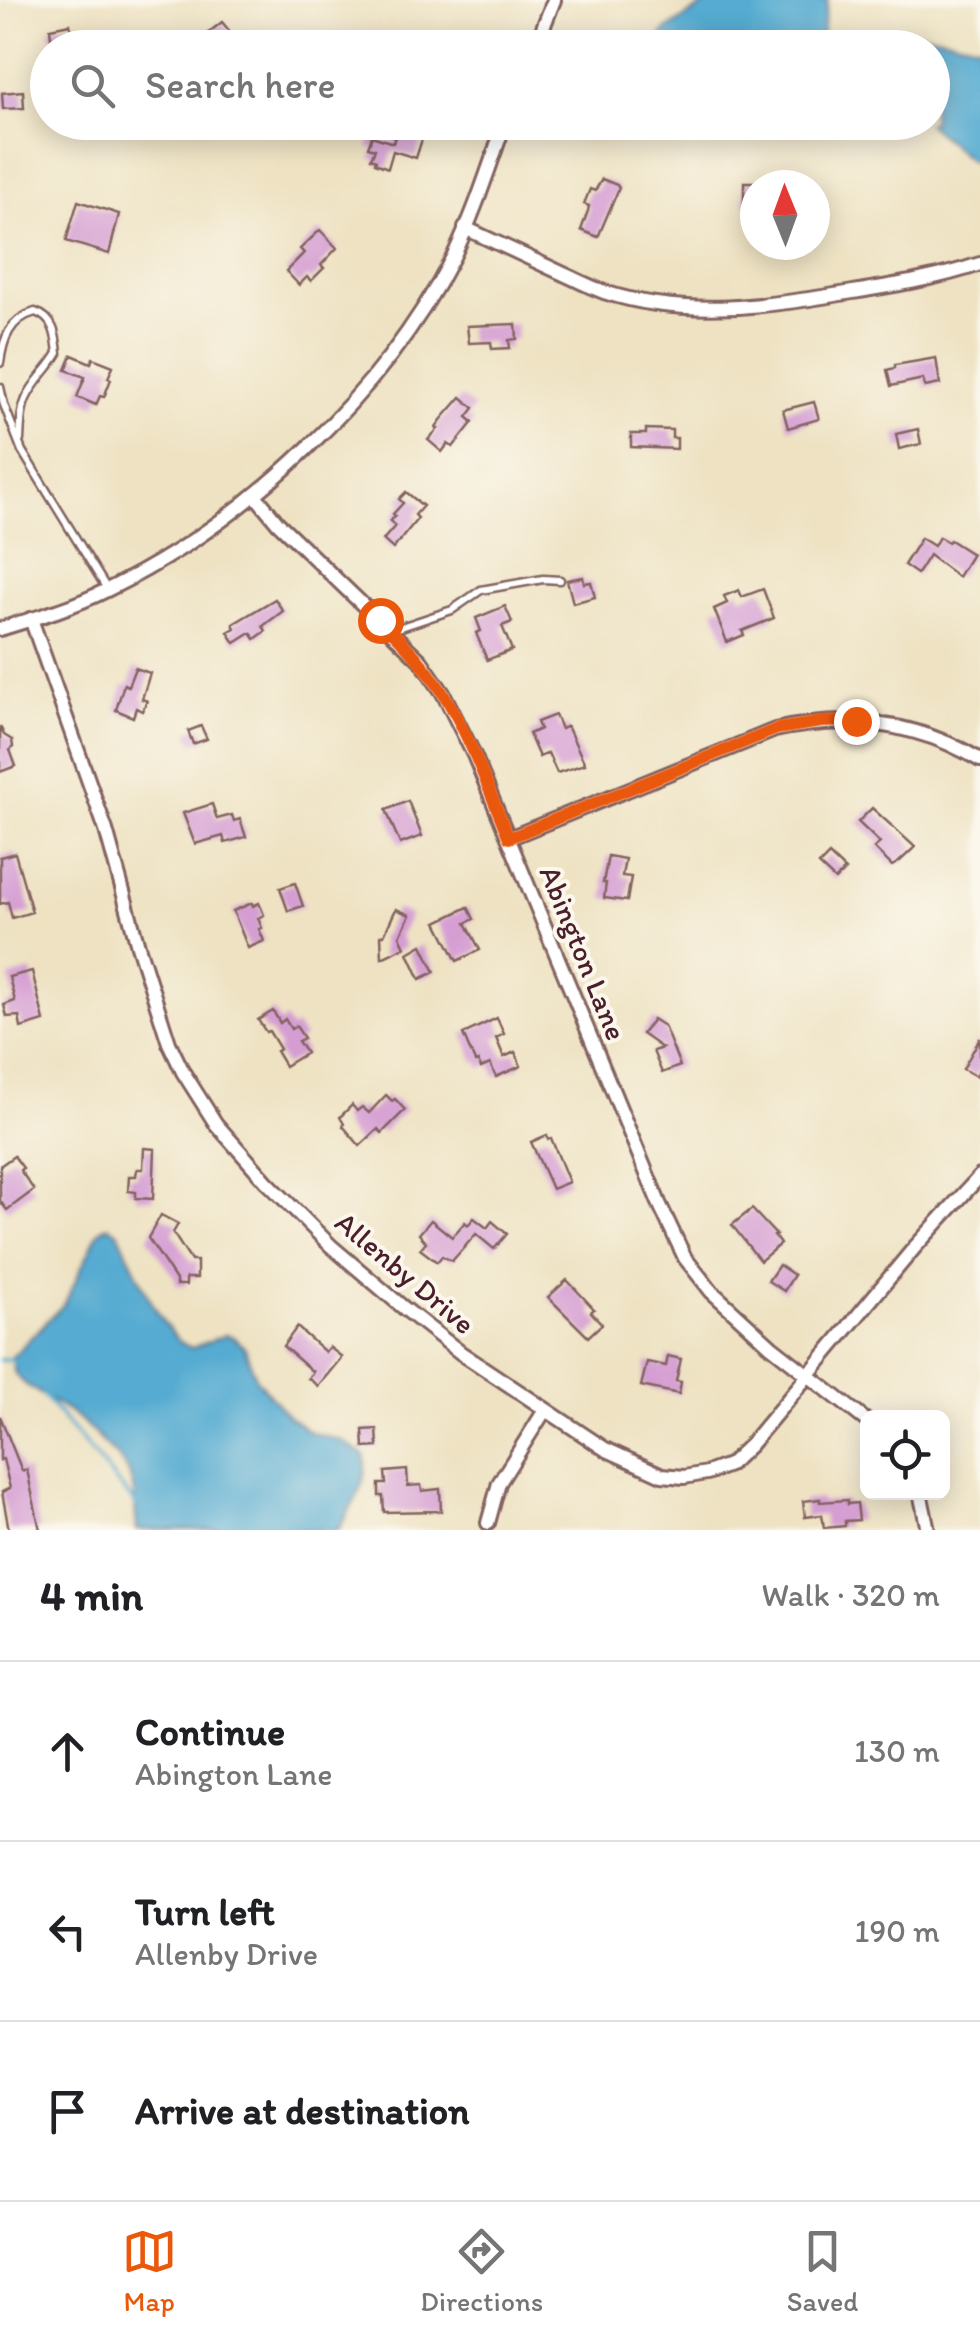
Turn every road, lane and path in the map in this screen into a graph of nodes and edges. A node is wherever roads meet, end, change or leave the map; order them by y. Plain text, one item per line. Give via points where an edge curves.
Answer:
1 (554, 0) edge
2 (542, 30) edge
3 (499, 140) edge
4 (465, 228) junction
5 (980, 264) edge
6 (0, 363) edge
7 (0, 387) edge
8 (22, 451) junction
9 (255, 496) junction
10 (560, 580) dead end
11 (108, 590) junction
12 (31, 620) junction
13 (0, 628) edge
14 (391, 630) junction
15 (980, 760) edge
16 (509, 838) junction
17 (980, 1176) edge
18 (810, 1376) junction
19 (545, 1410) junction
20 (860, 1416) edge
21 (922, 1500) edge
22 (488, 1523) dead end
23 (928, 1530) edge

1 - 2 street
3 - 4 street
4 - 5 street via 603,292 684,308 776,305
4 - 9 street via 398,348
6 - 8 lane via 16,320 35,312 46,316 58,353 25,401
7 - 8 lane
8 - 11 lane
9 - 11 street via 190,544
9 - 14 street, Abington Lane
10 - 14 lane via 481,590 452,610
11 - 12 street
12 - 13 street
12 - 19 street, Allenby Drive via 106,830 169,1043 216,1124 335,1250 461,1353
14 - 16 street, Abington Lane via 443,693
15 - 16 street via 896,725 822,722 777,729
16 - 18 street, Abington Lane via 685,1258 712,1291
17 - 18 street, Allenby Drive
18 - 19 street, Allenby Drive via 750,1446 708,1473 662,1474 605,1449
18 - 20 street, Abington Lane
19 - 22 street via 499,1483
21 - 23 street

